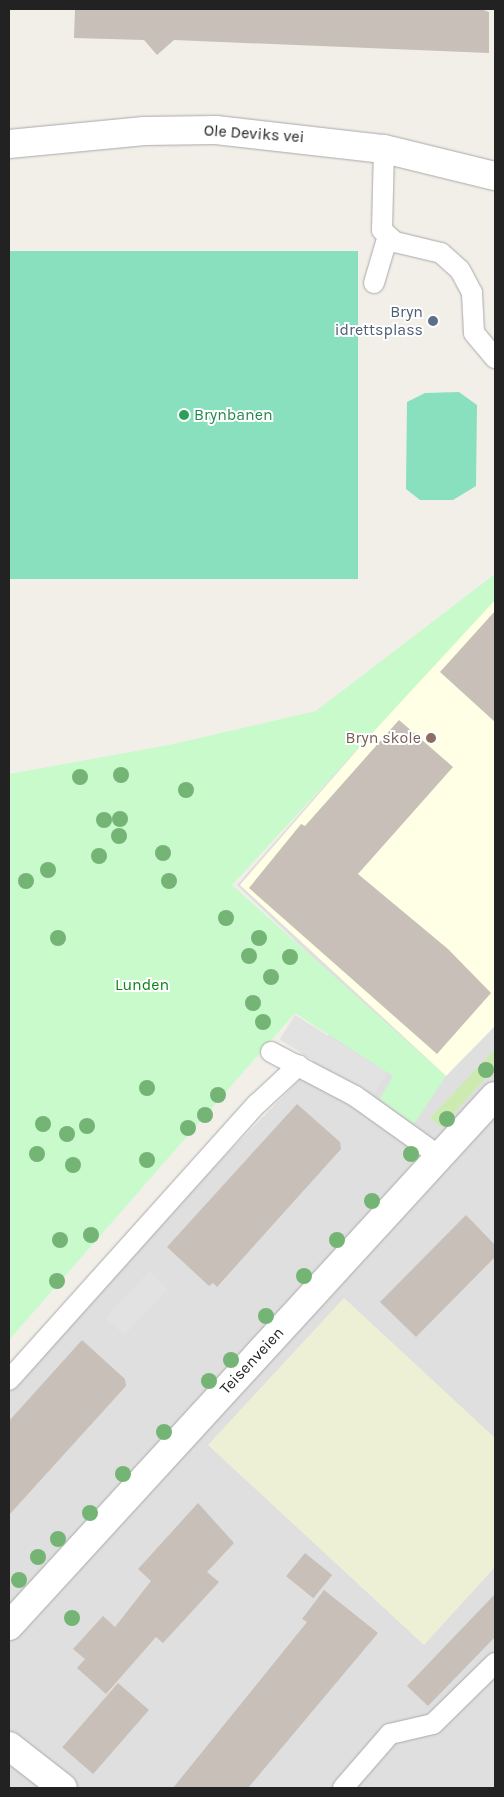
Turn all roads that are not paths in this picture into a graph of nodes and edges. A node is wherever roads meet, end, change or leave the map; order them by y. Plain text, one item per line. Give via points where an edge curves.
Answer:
1 (9, 144) edge
2 (384, 150) junction
3 (495, 176) edge
4 (387, 239) junction
5 (374, 283) dead end
6 (495, 358) edge
7 (272, 1052) dead end
8 (299, 1065) junction
9 (495, 1096) edge
10 (439, 1156) junction
11 (9, 1380) edge
12 (9, 1626) edge
13 (495, 1664) edge
14 (9, 1746) edge
15 (63, 1788) edge
16 (343, 1788) edge

1 - 2 street, Ole Deviks vei via 144,131 216,130
2 - 3 street, Ole Deviks vei
2 - 4 lane via 379,207
4 - 5 lane
4 - 6 lane via 441,253 460,270 472,293 474,333
7 - 8 lane
8 - 10 lane via 355,1096
8 - 11 lane via 257,1104
9 - 10 street, Teisenveien
10 - 12 street, Teisenveien
13 - 16 lane via 438,1720 390,1734
14 - 15 street

